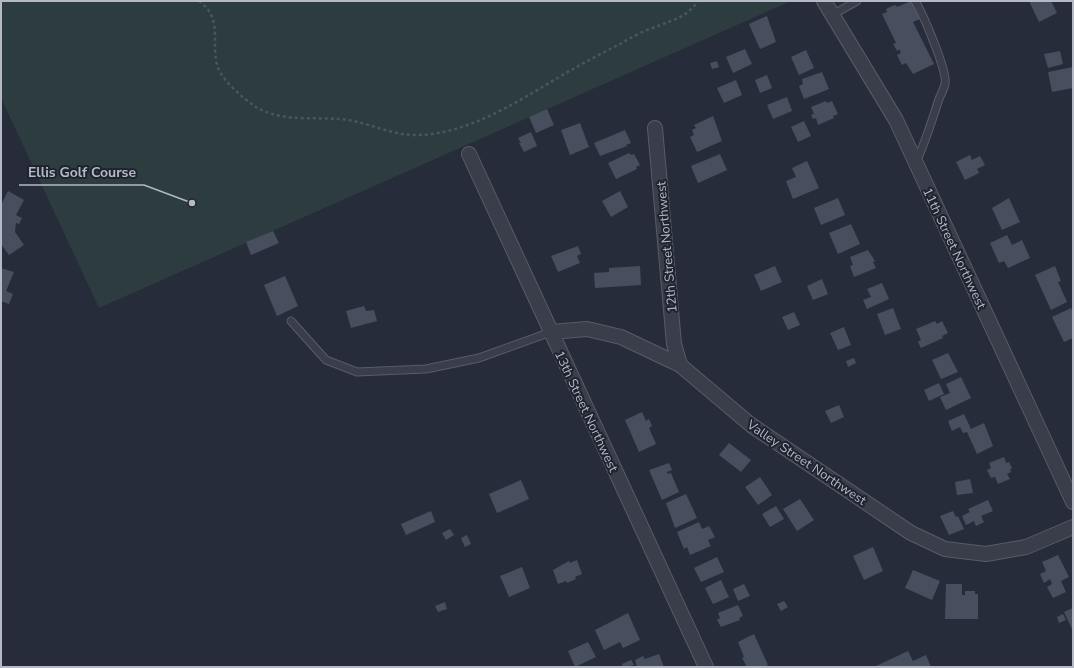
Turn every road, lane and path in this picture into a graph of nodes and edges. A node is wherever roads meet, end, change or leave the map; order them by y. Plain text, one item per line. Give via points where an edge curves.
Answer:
1 (199, 1) edge
2 (698, 1) edge
3 (824, 1) edge
4 (857, 1) edge
5 (915, 1) edge
6 (832, 15) junction
7 (655, 128) dead end
8 (469, 154) dead end
9 (916, 162) junction
10 (291, 321) dead end
11 (551, 332) junction
12 (680, 365) junction
13 (1073, 502) edge
14 (1073, 527) edge
15 (706, 667) edge

1 - 2 path via 214,17 217,65 222,76 263,111 286,117 353,120 396,133 418,136 448,131 475,122 628,40 679,19 689,13
3 - 6 street, 11th Street Northwest
4 - 6 lane
5 - 9 lane via 942,62 945,83 926,142
6 - 9 street, 11th Street Northwest via 896,120
7 - 12 street, 12th Street Northwest via 674,344
8 - 11 street, 13th Street Northwest
9 - 13 street, 11th Street Northwest
10 - 11 lane via 326,360 357,372 426,369 479,358
11 - 12 street, Valley Street Northwest via 586,330 621,337
11 - 15 street, 13th Street Northwest
12 - 14 street, Valley Street Northwest via 751,425 911,533 945,549 986,554 1026,546

